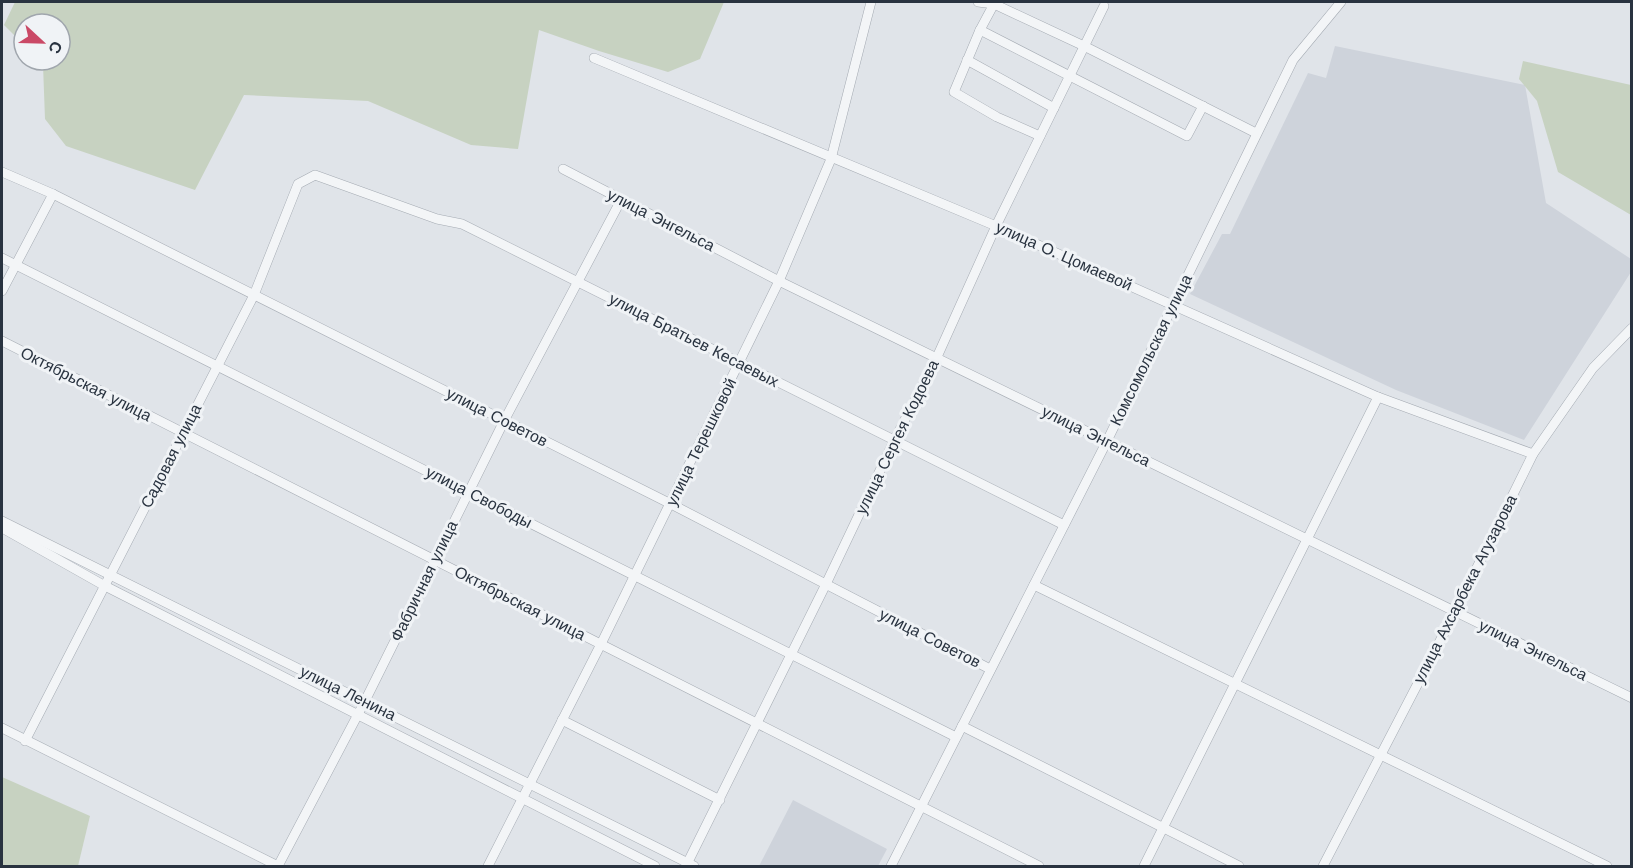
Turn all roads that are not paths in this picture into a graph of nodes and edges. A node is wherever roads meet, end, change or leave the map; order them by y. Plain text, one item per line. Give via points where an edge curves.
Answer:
1 (872, 2) edge
2 (978, 2) edge
3 (1341, 2) edge
4 (994, 3) edge
5 (1104, 6) dead end
6 (980, 30) junction
7 (1084, 46) junction
8 (594, 58) dead end
9 (967, 60) junction
10 (1070, 75) junction
11 (1203, 106) junction
12 (1054, 108) junction
13 (1256, 133) junction
14 (1040, 136) junction
15 (831, 159) junction
16 (563, 169) dead end
17 (2, 172) edge
18 (315, 175) joint
19 (52, 194) junction
20 (621, 200) junction
21 (996, 226) junction
22 (2, 258) edge
23 (15, 265) junction
24 (779, 281) junction
25 (578, 282) junction
26 (2, 291) edge
27 (254, 295) junction
28 (1174, 305) junction
29 (1632, 328) edge
30 (2, 341) edge
31 (937, 357) junction
32 (740, 362) junction
33 (217, 368) junction
34 (1378, 397) junction
35 (504, 421) junction
36 (183, 434) junction
37 (894, 441) junction
38 (1107, 441) junction
39 (1533, 454) junction
40 (468, 492) junction
41 (671, 504) junction
42 (2, 521) edge
43 (1065, 525) junction
44 (2, 528) edge
45 (1307, 540) junction
46 (434, 560) junction
47 (110, 576) junction
48 (635, 576) junction
49 (826, 584) junction
50 (1034, 585) junction
51 (105, 586) junction
52 (1455, 612) junction
53 (601, 644) junction
54 (791, 653) junction
55 (990, 669) junction
56 (1236, 684) junction
57 (1632, 698) edge
58 (365, 701) junction
59 (358, 716) junction
60 (562, 720) junction
61 (757, 724) junction
62 (962, 726) junction
63 (2, 728) edge
64 (956, 737) junction
65 (25, 741) junction
66 (1381, 755) junction
67 (529, 784) junction
68 (522, 798) junction
69 (720, 800) junction
70 (921, 807) junction
71 (1163, 829) junction
72 (278, 866) edge
73 (690, 866) edge
74 (488, 867) edge
75 (655, 867) edge
76 (891, 867) edge
77 (1039, 867) edge
78 (1144, 867) edge
79 (1239, 867) edge
80 (1323, 867) edge
81 (1607, 867) edge

1 - 15 street, улица Терешковой
2 - 4 street
3 - 13 street, Комсомольская улица via 1293,60
4 - 6 street
4 - 7 street
5 - 7 street, улица Сергея Кодоева
6 - 9 street
6 - 10 street
7 - 10 street, улица Сергея Кодоева
7 - 11 street
8 - 15 street, улица О. Цомаевой
9 - 12 street
9 - 14 street via 954,92
10 - 11 street via 1187,136
10 - 12 street, улица Сергея Кодоева
11 - 13 street
12 - 14 street, улица Сергея Кодоева
13 - 28 street, Комсомольская улица
14 - 21 street, улица Сергея Кодоева
15 - 21 street, улица О. Цомаевой
15 - 24 street, улица Терешковой
16 - 20 street, улица Энгельса
17 - 19 street, улица Советов
18 - 25 street, улица Братьев Кесаевых via 437,219 462,224
18 - 27 street, Садовая улица via 298,184
19 - 23 street
19 - 27 street, улица Советов
20 - 24 street, улица Энгельса
20 - 25 street, Фабричная улица
21 - 28 street, улица О. Цомаевой
21 - 31 street, улица Сергея Кодоева
22 - 23 street, улица Свободы
23 - 26 street
23 - 33 street, улица Свободы
24 - 31 street, улица Энгельса
24 - 32 street, улица Терешковой
25 - 32 street, улица Братьев Кесаевых
25 - 35 street, Фабричная улица
27 - 33 street, Садовая улица
27 - 35 street, улица Советов
28 - 34 street, улица О. Цомаевой
28 - 38 street, Комсомольская улица
29 - 39 street, улица Ахсарбека Агузарова via 1593,368
30 - 36 street, Октябрьская улица
31 - 37 street, улица Сергея Кодоева
31 - 38 street, улица Энгельса
32 - 37 street, улица Братьев Кесаевых
32 - 41 street, улица Терешковой
33 - 36 street, Садовая улица
33 - 40 street, улица Свободы
34 - 39 street, улица О. Цомаевой
34 - 45 street
35 - 40 street, Фабричная улица
35 - 41 street, улица Советов
36 - 46 street, Октябрьская улица
36 - 47 street, Садовая улица
37 - 43 street, улица Братьев Кесаевых
37 - 49 street, улица Сергея Кодоева
38 - 43 street, Комсомольская улица
38 - 45 street, улица Энгельса
39 - 52 street, улица Ахсарбека Агузарова
40 - 46 street, Фабричная улица
40 - 48 street, улица Свободы
41 - 48 street, улица Терешковой
41 - 49 street, улица Советов
42 - 47 street, улица Ленина
43 - 50 street, Комсомольская улица
44 - 51 street, улица Ленина
45 - 52 street, улица Энгельса
45 - 56 street
46 - 53 street, Октябрьская улица
46 - 58 street, Фабричная улица
47 - 51 street, Садовая улица
47 - 58 street, улица Ленина
48 - 53 street, улица Терешковой
48 - 54 street, улица Свободы
49 - 54 street, улица Сергея Кодоева
49 - 55 street, улица Советов
50 - 55 street, Комсомольская улица
50 - 56 street
51 - 59 street, улица Ленина
51 - 65 street, Садовая улица
52 - 57 street, улица Энгельса
52 - 66 street, улица Ахсарбека Агузарова
53 - 60 street, улица Терешковой
53 - 61 street, Октябрьская улица
54 - 61 street, улица Сергея Кодоева
54 - 64 street, улица Свободы
55 - 62 street, Комсомольская улица
56 - 66 street
56 - 71 street
58 - 59 street, Фабричная улица
58 - 67 street, улица Ленина
59 - 68 street, улица Ленина
59 - 72 street, Фабричная улица
60 - 67 street, улица Терешковой
60 - 69 street
61 - 69 street, улица Сергея Кодоева
61 - 70 street, Октябрьская улица
62 - 64 street, Комсомольская улица
62 - 71 street
63 - 65 street
64 - 70 street, Комсомольская улица
65 - 72 street
66 - 80 street, улица Ахсарбека Агузарова
66 - 81 street
67 - 68 street, улица Терешковой
67 - 73 street, улица Ленина
68 - 74 street, улица Терешковой
68 - 75 street, улица Ленина
69 - 73 street, улица Сергея Кодоева
70 - 76 street, Комсомольская улица
70 - 77 street, Октябрьская улица
71 - 78 street
71 - 79 street

